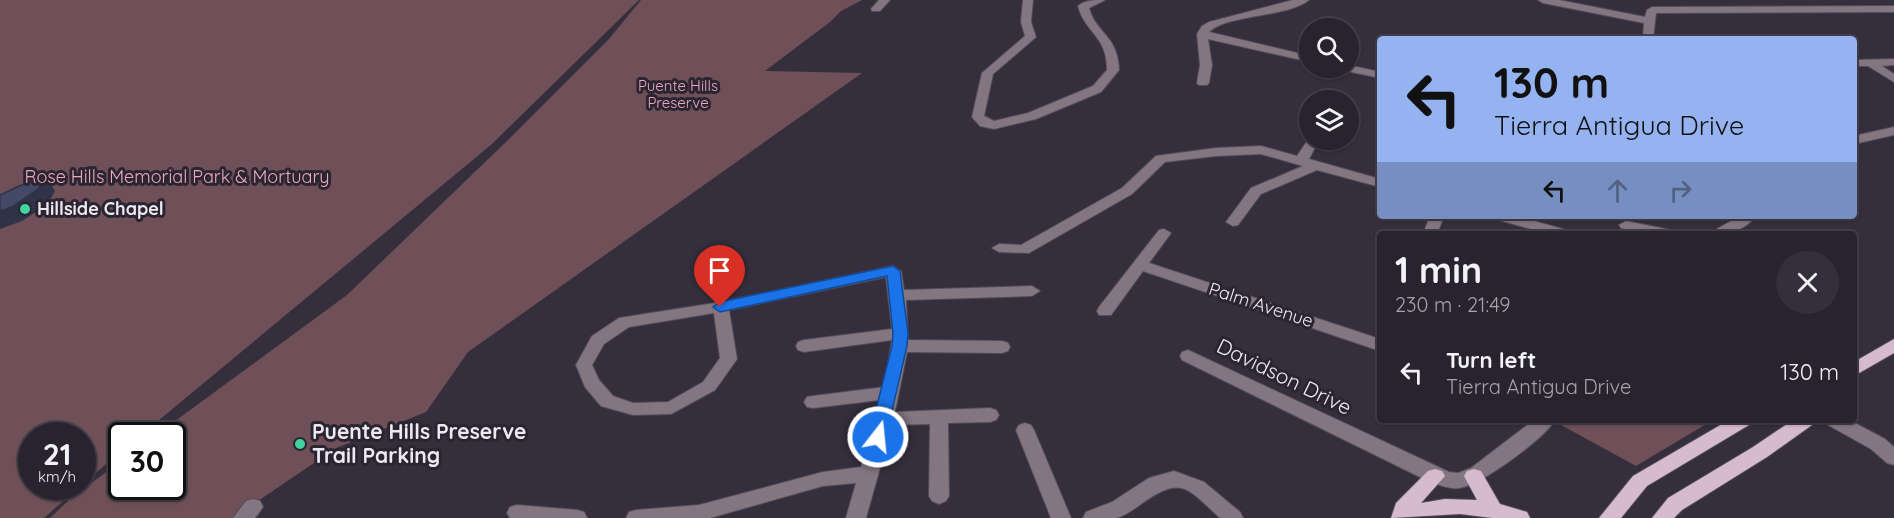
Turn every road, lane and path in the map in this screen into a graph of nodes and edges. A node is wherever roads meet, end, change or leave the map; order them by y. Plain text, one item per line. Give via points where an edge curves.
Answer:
1 (885, 0) edge
2 (1028, 0) edge
3 (1100, 0) edge
4 (1304, 0) edge
5 (1545, 0) edge
6 (876, 9) dead end
7 (1894, 9) edge
8 (1652, 10) edge
9 (1202, 34) junction
10 (1648, 36) edge
11 (1299, 56) edge
12 (1857, 63) edge
13 (1870, 63) junction
14 (1894, 63) edge
15 (1359, 71) edge
16 (1377, 74) edge
17 (1894, 79) edge
18 (1203, 83) dead end
19 (1894, 131) edge
20 (1857, 139) edge
21 (1307, 150) edge
22 (1301, 161) junction
23 (1316, 165) junction
24 (1377, 182) edge
25 (1511, 219) edge
26 (1745, 219) edge
27 (1233, 222) dead end
28 (1626, 225) edge
29 (1555, 231) edge
30 (1656, 231) edge
31 (1723, 231) edge
32 (1164, 233) dead end
33 (999, 248) dead end
34 (1141, 265) junction
35 (1032, 291) dead end
36 (897, 295) junction
37 (720, 307) junction
38 (1105, 311) dead end
39 (900, 340) junction
40 (1377, 344) edge
41 (1894, 345) edge
42 (804, 346) dead end
43 (1002, 347) dead end
44 (1188, 356) dead end
45 (1857, 368) edge
46 (890, 393) junction
47 (813, 402) dead end
48 (990, 415) dead end
49 (939, 417) junction
50 (883, 419) junction
51 (1538, 423) edge
52 (1738, 423) edge
53 (1802, 423) edge
54 (1840, 423) edge
55 (1025, 430) dead end
56 (1894, 458) edge
57 (867, 474) junction
58 (1435, 476) junction
59 (1467, 478) junction
60 (939, 496) dead end
61 (1493, 510) junction
62 (517, 513) dead end
63 (1121, 513) edge
64 (1403, 517) edge
65 (577, 518) edge
66 (636, 518) edge
67 (856, 518) edge
68 (1061, 518) edge
69 (1093, 518) edge
70 (1233, 518) edge
71 (1520, 518) edge
72 (1609, 518) edge
73 (1662, 518) edge

1 - 6 street
2 - 3 street via 1026,22 1031,38 988,73 978,117 984,123 1004,124 1032,116 1097,89 1113,70 1111,50 1084,15 1083,6
4 - 9 street via 1213,24
5 - 8 street
7 - 8 street
8 - 10 street
9 - 11 street
9 - 18 street via 1206,65
12 - 13 street
13 - 14 street
13 - 17 street
15 - 16 street
19 - 20 street
21 - 22 street
22 - 23 street
22 - 33 street via 1261,150 1161,159 1127,191 1024,250
23 - 24 street
23 - 27 street via 1256,191
25 - 29 street
26 - 31 street
28 - 30 street
32 - 34 street
34 - 38 street
34 - 40 street, Palm Avenue
35 - 36 street
36 - 37 street via 893,271
36 - 39 street
37 - 37 street via 729,359 709,386 671,408 633,409 607,401 591,383 584,365 598,340 625,322
39 - 42 street
39 - 43 street
39 - 46 street
41 - 45 main road
44 - 58 street, Davidson Drive
46 - 47 street
46 - 50 street
48 - 49 street
49 - 50 street
49 - 60 street
50 - 57 street
51 - 59 street
52 - 72 main road via 1640,481
53 - 73 main road via 1674,504
54 - 56 street via 1878,444
55 - 68 street
57 - 66 street via 823,479 699,513
57 - 67 street
58 - 59 street, Davidson Drive
58 - 64 main road via 1403,509
59 - 61 main road
61 - 64 main road via 1432,508
61 - 71 main road
62 - 65 street
63 - 69 street
63 - 70 street via 1156,482 1169,478 1197,487

